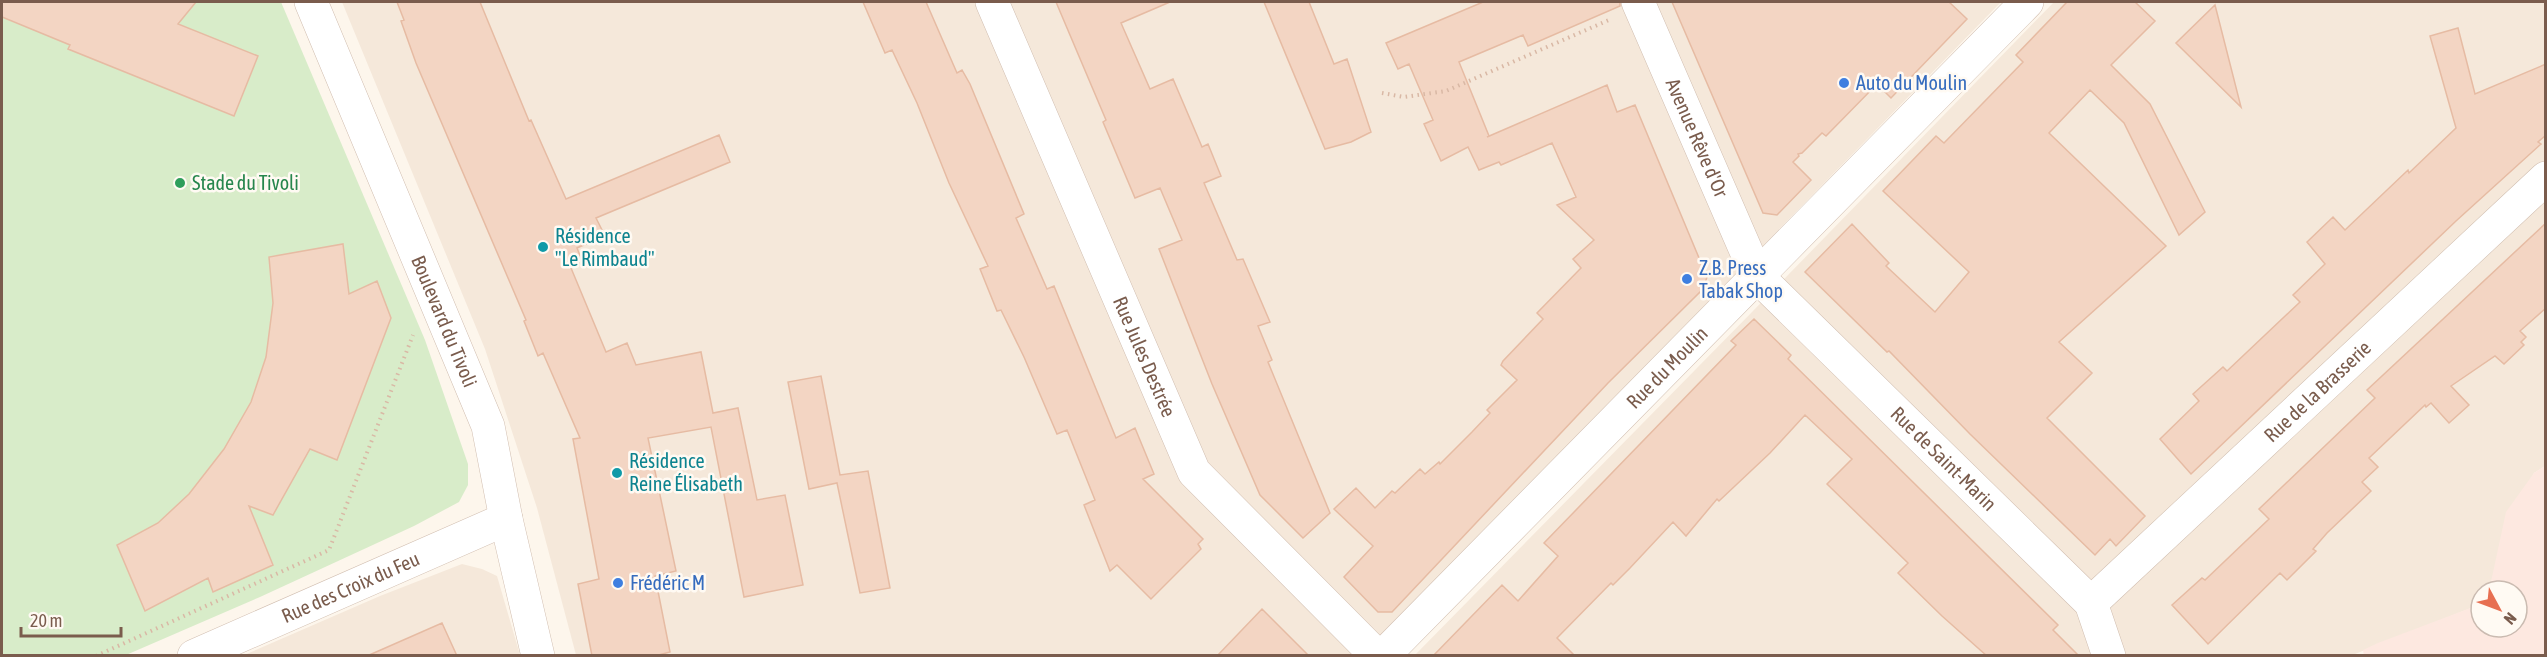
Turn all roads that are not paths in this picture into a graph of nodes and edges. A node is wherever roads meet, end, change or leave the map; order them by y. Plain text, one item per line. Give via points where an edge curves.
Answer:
1 (311, 2) edge
2 (992, 2) edge
3 (2024, 3) edge
4 (1639, 4) edge
5 (2546, 178) edge
6 (1757, 276) junction
7 (506, 519) junction
8 (2091, 603) junction
9 (194, 656) edge
10 (538, 656) edge
11 (1377, 656) edge
12 (1383, 656) edge
13 (2109, 656) edge

1 - 7 street, Boulevard du Tivoli via 488,426
2 - 11 street, Rue Jules Destrée via 1194,472
3 - 6 street, Rue du Moulin
4 - 6 street, Avenue Rêve d'Or
5 - 8 street, Rue de la Brasserie
6 - 8 street, Rue de Saint-Marin
6 - 12 street, Rue du Moulin
7 - 9 street, Rue des Croix du Feu
7 - 10 street, Boulevard du Tivoli
8 - 13 street, Rue de Saint-Marin

